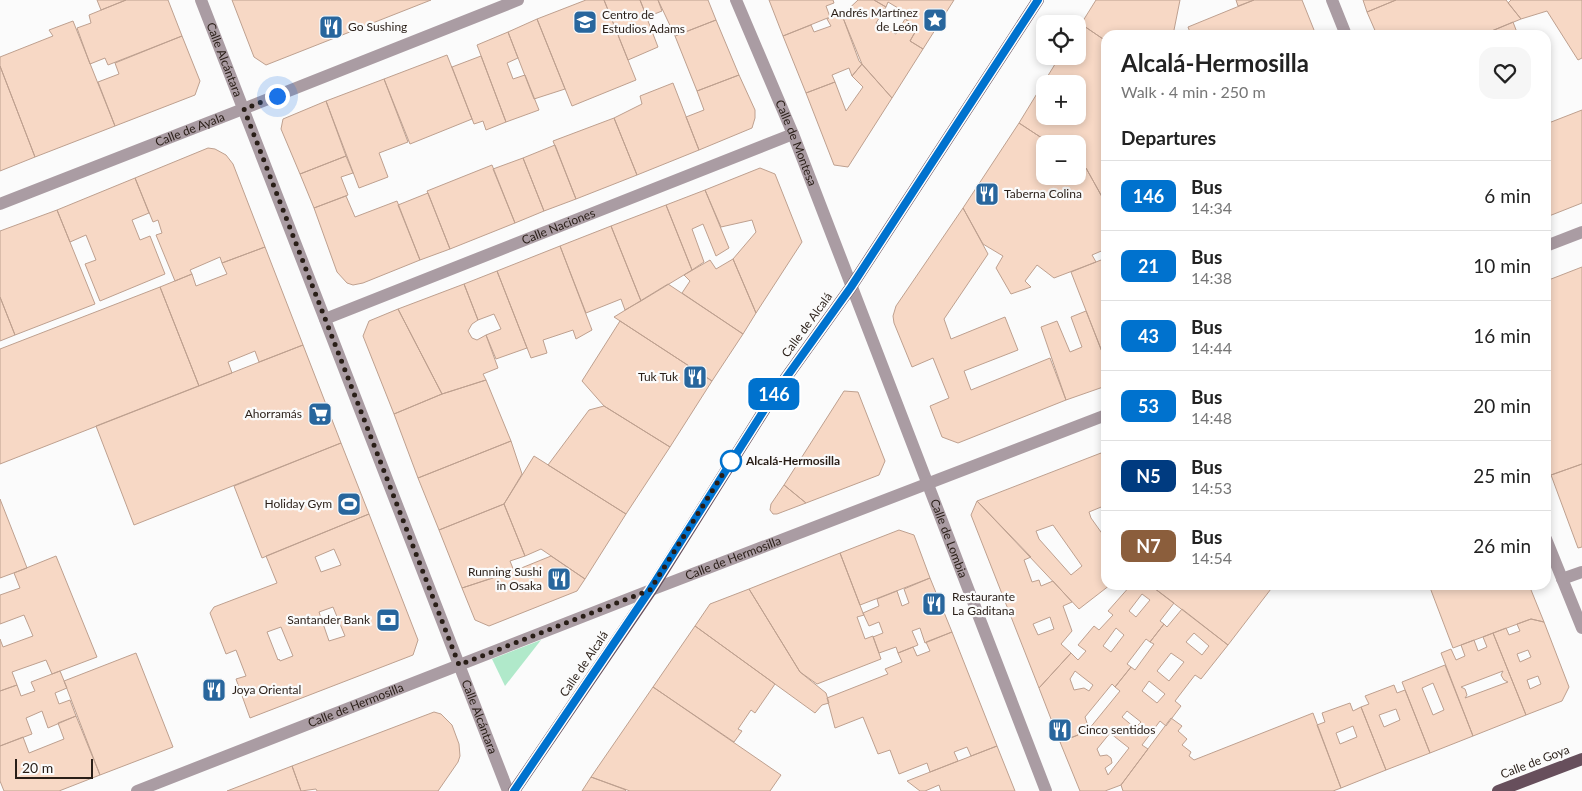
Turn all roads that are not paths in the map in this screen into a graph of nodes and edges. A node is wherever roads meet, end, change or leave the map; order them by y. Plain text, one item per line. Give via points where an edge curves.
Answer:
1 (201, 0) edge
2 (518, 0) edge
3 (736, 0) edge
4 (1038, 0) edge
5 (1332, 0) edge
6 (1344, 30) edge
7 (244, 109) junction
8 (793, 134) junction
9 (0, 204) edge
10 (1582, 232) edge
11 (1551, 244) edge
12 (851, 287) junction
13 (325, 319) junction
14 (1101, 417) edge
15 (927, 484) junction
16 (1551, 552) edge
17 (1582, 572) edge
18 (1562, 579) junction
19 (650, 590) junction
20 (1582, 628) edge
21 (459, 665) junction
22 (1582, 759) edge
23 (137, 791) edge
24 (508, 791) edge
25 (514, 791) edge
26 (1046, 791) edge
27 (1498, 791) edge

1 - 7 street, Calle Alcántara
2 - 7 street, Calle de Ayala
3 - 8 street, Calle de Montesa
4 - 12 main road, Calle de Alcalá
5 - 6 street
7 - 9 street, Calle de Ayala
7 - 13 street, Calle Alcántara
8 - 12 street, Calle de Montesa
8 - 13 street, Calle Naciones
10 - 11 street
12 - 15 street, Calle de Lombia
12 - 19 main road, Calle de Alcalá via 773,396
13 - 21 street, Calle Alcántara
14 - 15 street, Calle de Hermosilla
15 - 19 street, Calle de Hermosilla
15 - 26 street, Calle de Lombia
16 - 18 street
17 - 18 street
18 - 20 street
19 - 21 street, Calle de Hermosilla
19 - 25 main road, Calle de Alcalá
21 - 23 street, Calle de Hermosilla
21 - 24 street, Calle Alcántara
22 - 27 main road, Calle de Goya

